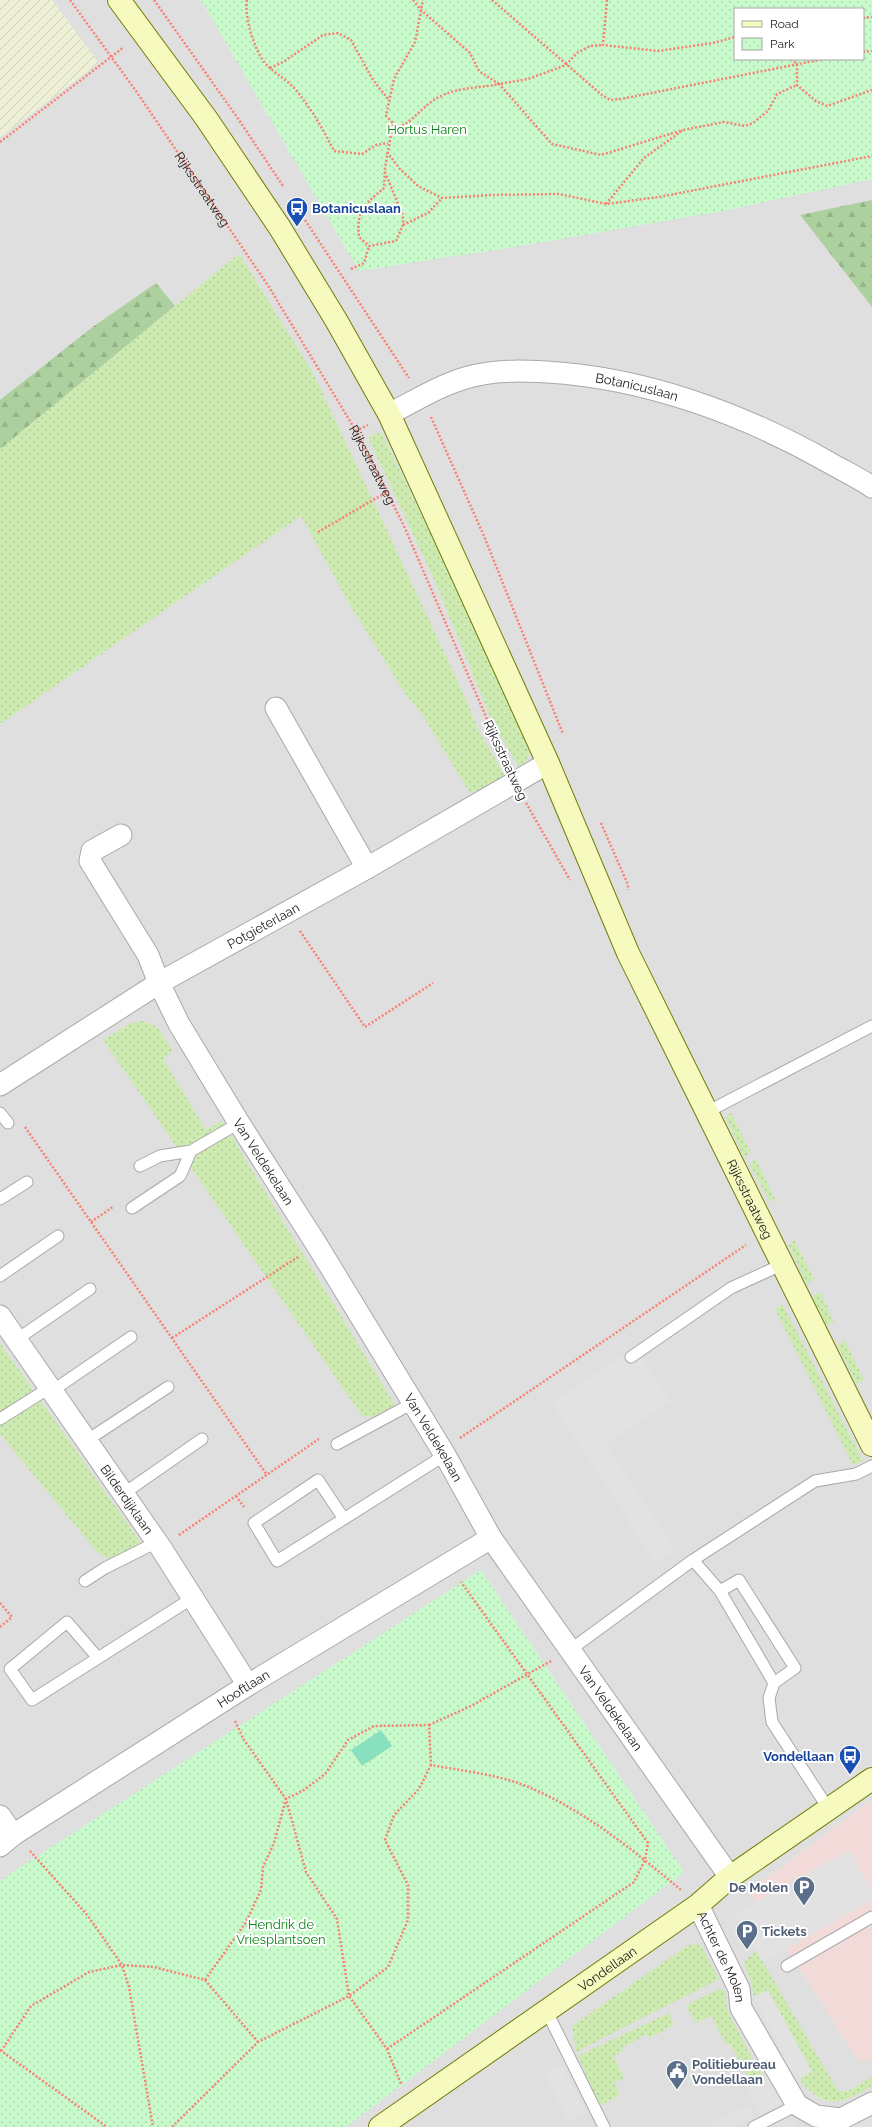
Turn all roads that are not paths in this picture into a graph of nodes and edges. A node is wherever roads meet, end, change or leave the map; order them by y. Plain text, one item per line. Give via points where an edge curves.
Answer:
1 (120, 0) edge
2 (389, 414) junction
3 (872, 487) edge
4 (276, 708) dead end
5 (548, 763) junction
6 (121, 835) dead end
7 (367, 868) junction
8 (159, 983) junction
9 (872, 1026) edge
10 (0, 1085) edge
11 (707, 1112) junction
12 (0, 1113) edge
13 (8, 1123) dead end
14 (239, 1123) junction
15 (191, 1151) junction
16 (140, 1166) dead end
17 (27, 1182) dead end
18 (0, 1199) edge
19 (132, 1208) dead end
20 (58, 1236) dead end
21 (781, 1265) junction
22 (0, 1276) edge
23 (90, 1289) dead end
24 (0, 1316) edge
25 (131, 1337) dead end
26 (16, 1340) junction
27 (631, 1357) dead end
28 (168, 1387) dead end
29 (51, 1389) junction
30 (413, 1403) junction
31 (0, 1419) edge
32 (202, 1439) dead end
33 (86, 1441) junction
34 (337, 1444) dead end
35 (872, 1445) edge
36 (443, 1453) junction
37 (872, 1466) edge
38 (123, 1494) junction
39 (344, 1520) junction
40 (491, 1538) junction
41 (159, 1545) junction
42 (693, 1560) junction
43 (85, 1582) dead end
44 (720, 1591) junction
45 (194, 1597) junction
46 (570, 1650) junction
47 (98, 1658) junction
48 (774, 1683) junction
49 (248, 1685) junction
50 (872, 1779) edge
51 (828, 1808) junction
52 (0, 1816) edge
53 (7, 1841) edge
54 (730, 1877) junction
55 (698, 1905) junction
56 (872, 1917) edge
57 (786, 1966) dead end
58 (546, 2010) junction
59 (872, 2103) edge
60 (797, 2104) junction
61 (380, 2127) edge
62 (604, 2127) edge
63 (754, 2127) edge

1 - 2 main road, Rijksstraatweg via 206,118 280,228
2 - 3 street, Botanicuslaan via 451,383 483,374 508,371 593,377 711,407 809,451
2 - 5 main road, Rijksstraatweg
4 - 7 street
5 - 7 street, Potgieterlaan
5 - 11 main road, Rijksstraatweg via 628,952
6 - 8 street via 92,851 90,861 148,955
7 - 8 street, Potgieterlaan
8 - 10 street, Potgieterlaan
8 - 14 street, Van Veldekelaan via 179,1024
9 - 11 lane
11 - 21 main road, Rijksstraatweg
12 - 13 lane
14 - 15 lane
14 - 30 street, Van Veldekelaan
15 - 16 lane via 160,1156
15 - 19 lane via 180,1176
17 - 18 lane
20 - 22 lane
21 - 27 lane via 731,1288
21 - 35 main road, Rijksstraatweg
23 - 26 lane
24 - 26 street, Bilderdijklaan
25 - 29 lane
26 - 29 street, Bilderdijklaan
28 - 33 lane
29 - 31 lane
29 - 33 street, Bilderdijklaan
30 - 34 lane
30 - 36 street, Van Veldekelaan
32 - 38 lane
33 - 38 street, Bilderdijklaan
36 - 39 lane
36 - 40 street, Van Veldekelaan
37 - 42 lane via 856,1474 815,1481
38 - 41 street, Bilderdijklaan
39 - 39 lane via 277,1560 254,1523 318,1480
40 - 46 street, Van Veldekelaan
40 - 49 street, Hooftlaan
41 - 43 lane via 106,1568
41 - 45 street, Bilderdijklaan
42 - 44 lane
42 - 46 lane
44 - 48 lane
44 - 48 lane via 739,1580 795,1668
45 - 47 lane
45 - 49 street, Bilderdijklaan
46 - 54 street, Van Veldekelaan
47 - 47 lane via 32,1700 10,1668 66,1622
48 - 51 lane via 769,1698 772,1722
49 - 53 street, Hooftlaan
50 - 51 main road, Vondellaan
51 - 54 main road, Vondellaan
52 - 53 street
54 - 55 main road, Vondellaan
55 - 58 main road, Vondellaan
55 - 60 street, Achter de Molen via 739,1989 741,2008
56 - 57 lane
58 - 61 main road, Vondellaan
58 - 62 lane
59 - 60 street, Achter de Molen via 841,2119 816,2116
60 - 63 lane

